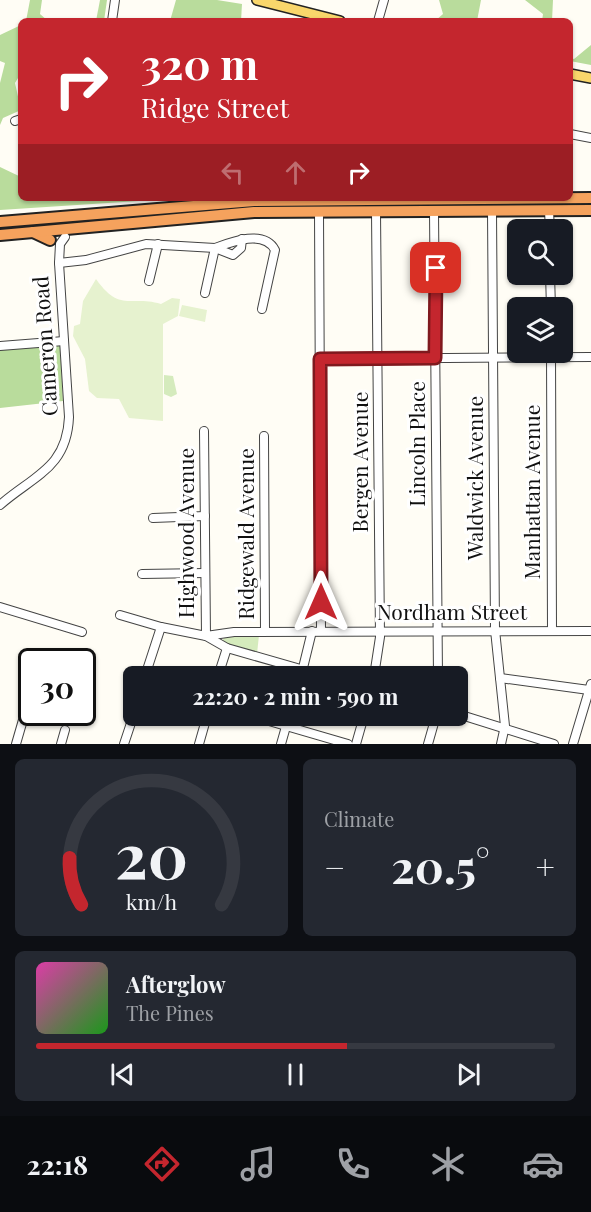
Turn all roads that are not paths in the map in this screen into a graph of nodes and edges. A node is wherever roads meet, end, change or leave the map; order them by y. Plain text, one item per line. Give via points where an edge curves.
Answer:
1 (115, 0) edge
2 (257, 0) edge
3 (384, 0) edge
4 (112, 18) edge
5 (328, 18) edge
6 (379, 18) edge
7 (573, 75) edge
8 (591, 78) edge
9 (573, 135) edge
10 (591, 138) edge
11 (573, 198) edge
12 (591, 198) edge
13 (254, 201) edge
14 (591, 210) edge
15 (434, 211) junction
16 (492, 211) junction
17 (549, 211) junction
18 (318, 212) junction
19 (376, 212) junction
20 (549, 219) edge
21 (0, 222) edge
22 (83, 226) junction
23 (30, 231) junction
24 (0, 235) edge
25 (65, 237) joint
26 (242, 239) junction
27 (50, 240) joint
28 (158, 244) junction
29 (215, 248) junction
30 (59, 264) junction
31 (149, 281) dead end
32 (205, 293) dead end
33 (262, 309) dead end
34 (64, 341) junction
35 (0, 346) edge
36 (573, 356) edge
37 (507, 357) edge
38 (591, 357) edge
39 (378, 358) junction
40 (435, 358) junction
41 (494, 358) junction
42 (320, 359) junction
43 (551, 363) edge
44 (204, 431) dead end
45 (264, 436) dead end
46 (0, 505) edge
47 (205, 516) junction
48 (153, 518) dead end
49 (205, 573) junction
50 (142, 574) dead end
51 (0, 607) edge
52 (120, 615) dead end
53 (161, 627) junction
54 (437, 630) junction
55 (495, 630) junction
56 (591, 630) edge
57 (312, 631) junction
58 (321, 631) junction
59 (380, 631) junction
60 (552, 631) junction
61 (82, 632) dead end
62 (266, 632) junction
63 (206, 636) junction
64 (227, 648) junction
65 (148, 666) edge
66 (221, 666) edge
67 (281, 666) edge
68 (304, 666) edge
69 (375, 666) edge
70 (438, 666) edge
71 (500, 678) junction
72 (590, 687) edge
73 (468, 717) edge
74 (21, 726) edge
75 (130, 726) edge
76 (204, 726) edge
77 (286, 726) edge
78 (289, 726) edge
79 (361, 726) edge
80 (433, 726) edge
81 (65, 730) dead end
82 (505, 730) junction
83 (16, 744) edge
84 (61, 744) edge
85 (124, 744) edge
86 (199, 744) edge
87 (281, 744) edge
88 (348, 744) edge
89 (356, 744) edge
90 (428, 744) edge
91 (501, 744) edge
92 (554, 744) edge
93 (573, 744) edge

1 - 4 street
2 - 5 main road
3 - 6 street
7 - 8 main road
9 - 10 street
11 - 12 highway
13 - 21 highway
14 - 17 highway
15 - 16 highway
15 - 19 highway
15 - 40 street, Lincoln Place
16 - 17 highway
16 - 41 street, Waldwick Avenue
17 - 20 street
18 - 19 highway
18 - 22 highway via 254,212
18 - 42 street
19 - 39 street, Bergen Avenue
22 - 23 highway
22 - 25 highway
23 - 24 highway
23 - 27 highway
25 - 30 street, Cameron Road via 60,244
26 - 29 street
26 - 29 street via 236,255
26 - 33 street via 260,240 273,245 275,250
27 - 30 street, Cameron Road
28 - 29 street
28 - 30 street via 137,245
28 - 31 street
29 - 32 street
30 - 34 street, Cameron Road
34 - 35 street
34 - 46 street, Cameron Road via 69,417 65,444 49,468
36 - 38 street
37 - 41 street
39 - 40 street
39 - 42 street
39 - 59 street, Bergen Avenue
40 - 41 street
40 - 54 street, Lincoln Place
41 - 55 street, Waldwick Avenue
42 - 58 street
43 - 60 street, Manhattan Avenue
44 - 47 street, Highwood Avenue
45 - 62 street, Ridgewald Avenue
47 - 48 street
47 - 49 street, Highwood Avenue
49 - 50 street
49 - 63 street, Highwood Avenue
51 - 61 street
52 - 53 street
53 - 63 street
53 - 65 street
54 - 55 street, Nordham Street
54 - 59 street, Nordham Street
54 - 70 street, Lincoln Place
55 - 60 street, Nordham Street
55 - 71 street, Waldwick Avenue
56 - 60 street, Nordham Street
57 - 58 street, Nordham Street
57 - 62 street, Nordham Street
57 - 68 street
58 - 59 street, Nordham Street
59 - 69 street, Bergen Avenue
62 - 63 street, Nordham Street
63 - 64 street
64 - 66 street
64 - 67 street
71 - 72 street
71 - 82 street, Waldwick Avenue
72 - 93 street
73 - 82 street
74 - 83 street
75 - 85 street
76 - 86 street
77 - 87 street
78 - 88 street
79 - 89 street
80 - 90 street
81 - 84 street
82 - 91 street, Waldwick Avenue
82 - 92 street

